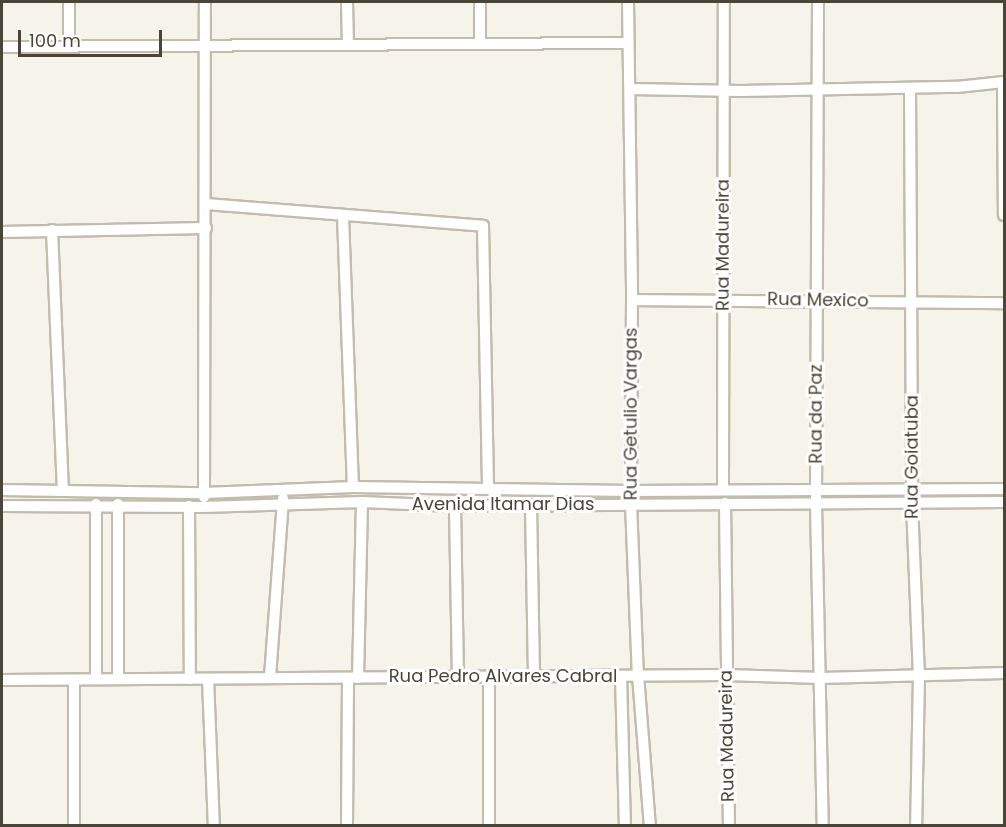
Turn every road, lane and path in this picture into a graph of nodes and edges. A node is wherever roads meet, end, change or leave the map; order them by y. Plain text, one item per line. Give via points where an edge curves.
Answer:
1 (69, 2) edge
2 (205, 2) edge
3 (347, 2) edge
4 (480, 2) edge
5 (628, 2) edge
6 (724, 2) edge
7 (818, 2) edge
8 (480, 44) junction
9 (628, 44) junction
10 (348, 45) junction
11 (69, 46) junction
12 (206, 46) junction
13 (2, 47) edge
14 (1004, 82) edge
15 (910, 88) junction
16 (630, 89) junction
17 (816, 90) junction
18 (724, 91) junction
19 (206, 204) junction
20 (1005, 215) edge
21 (343, 216) junction
22 (206, 228) junction
23 (52, 230) junction
24 (2, 232) edge
25 (722, 299) junction
26 (632, 300) junction
27 (816, 300) junction
28 (911, 301) junction
29 (1005, 303) edge
30 (353, 487) junction
31 (63, 489) junction
32 (283, 489) junction
33 (488, 489) junction
34 (723, 489) junction
35 (816, 489) junction
36 (912, 489) junction
37 (1005, 489) edge
38 (2, 490) edge
39 (631, 491) junction
40 (204, 493) junction
41 (362, 502) junction
42 (1005, 502) edge
43 (725, 503) junction
44 (912, 503) junction
45 (96, 504) junction
46 (118, 504) junction
47 (283, 504) junction
48 (631, 504) junction
49 (816, 504) junction
50 (531, 505) junction
51 (2, 506) edge
52 (189, 506) junction
53 (455, 506) junction
54 (203, 507) junction
55 (1005, 673) edge
56 (639, 675) junction
57 (726, 675) junction
58 (534, 676) junction
59 (621, 676) junction
60 (919, 676) junction
61 (270, 677) junction
62 (458, 677) junction
63 (489, 677) junction
64 (353, 678) junction
65 (821, 678) junction
66 (96, 679) junction
67 (118, 679) junction
68 (190, 679) junction
69 (208, 679) junction
70 (2, 680) edge
71 (74, 680) junction
72 (74, 825) edge
73 (214, 825) edge
74 (347, 825) edge
75 (489, 825) edge
76 (625, 825) edge
77 (650, 825) edge
78 (729, 825) edge
79 (823, 825) edge
80 (916, 825) edge

1 - 11 street
2 - 12 street
3 - 10 street
4 - 8 street
5 - 9 street, Rua Getulio Vargas
6 - 18 street, Rua Madureira
7 - 17 street, Rua da Paz
8 - 9 street
8 - 10 street
9 - 16 street, Rua Getulio Vargas
10 - 12 street
11 - 12 street
11 - 13 street
12 - 19 street
14 - 15 street
14 - 20 street
15 - 17 street
15 - 28 street, Rua Goiatuba
16 - 18 street
16 - 26 street, Rua Getulio Vargas
17 - 18 street
17 - 27 street, Rua da Paz
18 - 25 street, Rua Madureira
19 - 21 street
19 - 22 street
21 - 30 street
21 - 33 street via 483,226
22 - 23 street
22 - 40 street
23 - 24 street
23 - 31 street
25 - 26 street, Rua Mexico
25 - 27 street, Rua Mexico
25 - 34 street, Rua Madureira
26 - 39 street, Rua Getulio Vargas
27 - 28 street, Rua Mexico
27 - 35 street, Rua da Paz
28 - 29 street, Rua Mexico
28 - 36 street, Rua Goiatuba
30 - 32 street, Avenida Itamar Dias
30 - 33 street, Avenida Itamar Dias
31 - 38 street, Avenida Itamar Dias
31 - 40 street, Avenida Itamar Dias
32 - 40 street, Avenida Itamar Dias
32 - 47 street
33 - 39 street, Avenida Itamar Dias
34 - 35 street, Avenida Itamar Dias
34 - 39 street, Avenida Itamar Dias
35 - 36 street, Avenida Itamar Dias
35 - 49 street, Rua da Paz
36 - 37 street, Avenida Itamar Dias
36 - 44 street, Rua Goiatuba
39 - 48 street, Rua Getulio Vargas
40 - 54 street
41 - 47 street, Avenida Itamar Dias
41 - 53 street, Avenida Itamar Dias
41 - 64 street
42 - 44 street, Avenida Itamar Dias
43 - 48 street, Avenida Itamar Dias
43 - 49 street, Avenida Itamar Dias
43 - 57 street, Rua Madureira
44 - 49 street, Avenida Itamar Dias
44 - 60 street, Rua Goiatuba
45 - 46 street, Avenida Itamar Dias
45 - 51 street, Avenida Itamar Dias
45 - 66 street
46 - 52 street, Avenida Itamar Dias
46 - 67 street
47 - 54 street, Avenida Itamar Dias
47 - 61 street
48 - 50 street, Avenida Itamar Dias
48 - 56 street, Rua Getulio Vargas
49 - 65 street, Rua da Paz
50 - 53 street, Avenida Itamar Dias
50 - 58 street
52 - 54 street, Avenida Itamar Dias
52 - 68 street
53 - 62 street
55 - 60 street, Rua Pedro Alvares Cabral
56 - 57 street, Rua Pedro Alvares Cabral
56 - 59 street, Rua Pedro Alvares Cabral
56 - 77 street, Rua Getulio Vargas
57 - 65 street, Rua Pedro Alvares Cabral
57 - 78 street, Rua Madureira
58 - 59 street, Rua Pedro Alvares Cabral
58 - 63 street, Rua Pedro Alvares Cabral
59 - 76 street
60 - 65 street, Rua Pedro Alvares Cabral
60 - 80 street, Rua Goiatuba
61 - 64 street, Rua Pedro Alvares Cabral
61 - 69 street, Rua Pedro Alvares Cabral
62 - 63 street, Rua Pedro Alvares Cabral
62 - 64 street, Rua Pedro Alvares Cabral
63 - 75 street
64 - 74 street
65 - 79 street, Rua da Paz
66 - 67 street, Rua Pedro Alvares Cabral
66 - 71 street, Rua Pedro Alvares Cabral
67 - 68 street, Rua Pedro Alvares Cabral
68 - 69 street, Rua Pedro Alvares Cabral
69 - 73 street
70 - 71 street, Rua Pedro Alvares Cabral
71 - 72 street

